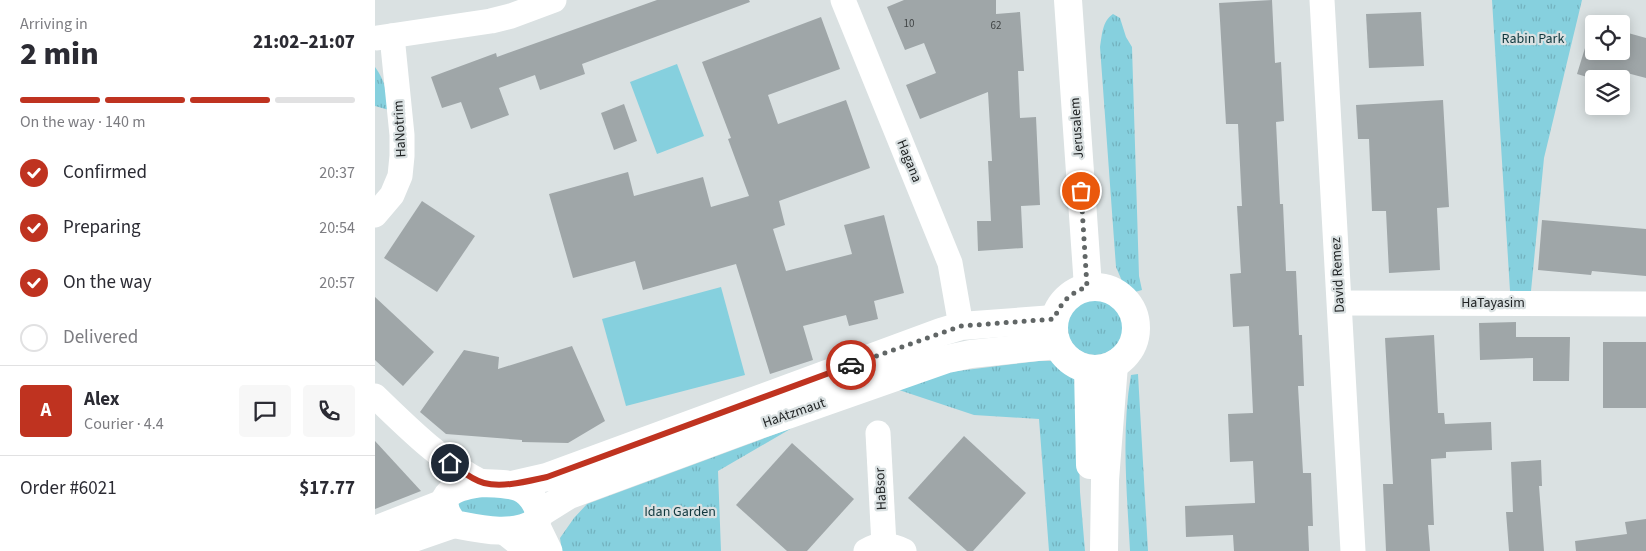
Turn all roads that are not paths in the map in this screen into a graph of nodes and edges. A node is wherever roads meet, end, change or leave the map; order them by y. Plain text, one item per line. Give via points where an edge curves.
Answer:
1 (554, 0) edge
2 (843, 0) edge
3 (1068, 0) edge
4 (1084, 0) edge
5 (1322, 0) edge
6 (383, 37) edge
7 (375, 215) edge
8 (1095, 287) junction
9 (1340, 303) junction
10 (1646, 304) edge
11 (961, 326) junction
12 (1056, 332) junction
13 (1101, 367) junction
14 (375, 396) edge
15 (408, 427) junction
16 (878, 433) dead end
17 (483, 483) junction
18 (512, 485) junction
19 (448, 507) junction
20 (538, 517) junction
21 (375, 530) edge
22 (501, 530) junction
23 (885, 549) edge
24 (376, 551) edge
25 (528, 551) edge
26 (550, 551) edge
27 (1098, 551) edge
28 (1104, 551) edge
29 (1353, 551) edge

1 - 6 street, HaNotrim via 491,21
2 - 11 street, Hagana via 950,263
3 - 8 street, Jerusalem
4 - 8 street, Jerusalem
5 - 9 street, David Remez
6 - 7 street, HaNotrim via 403,156 393,195
8 - 12 street via 1076,291 1066,298 1058,308
8 - 13 street via 1118,294 1130,305 1137,327 1131,349 1123,358
9 - 10 street, HaTayasim
9 - 29 street, David Remez
11 - 12 street, HaAtzmaut
11 - 18 street, HaAtzmaut via 547,477
12 - 13 street via 1065,356 1075,365
12 - 20 street, HaAtzmaut via 947,359 753,427 569,495
13 - 27 street via 1091,480
13 - 28 street
14 - 15 street
15 - 17 street via 464,473
15 - 19 street via 440,475
16 - 23 street, HaBsor
17 - 18 street
17 - 19 street via 456,488
18 - 20 street via 531,494
19 - 21 street
19 - 22 street, HaAtzmaut
19 - 24 street
20 - 22 street, HaAtzmaut via 520,530
20 - 26 street
22 - 25 street

